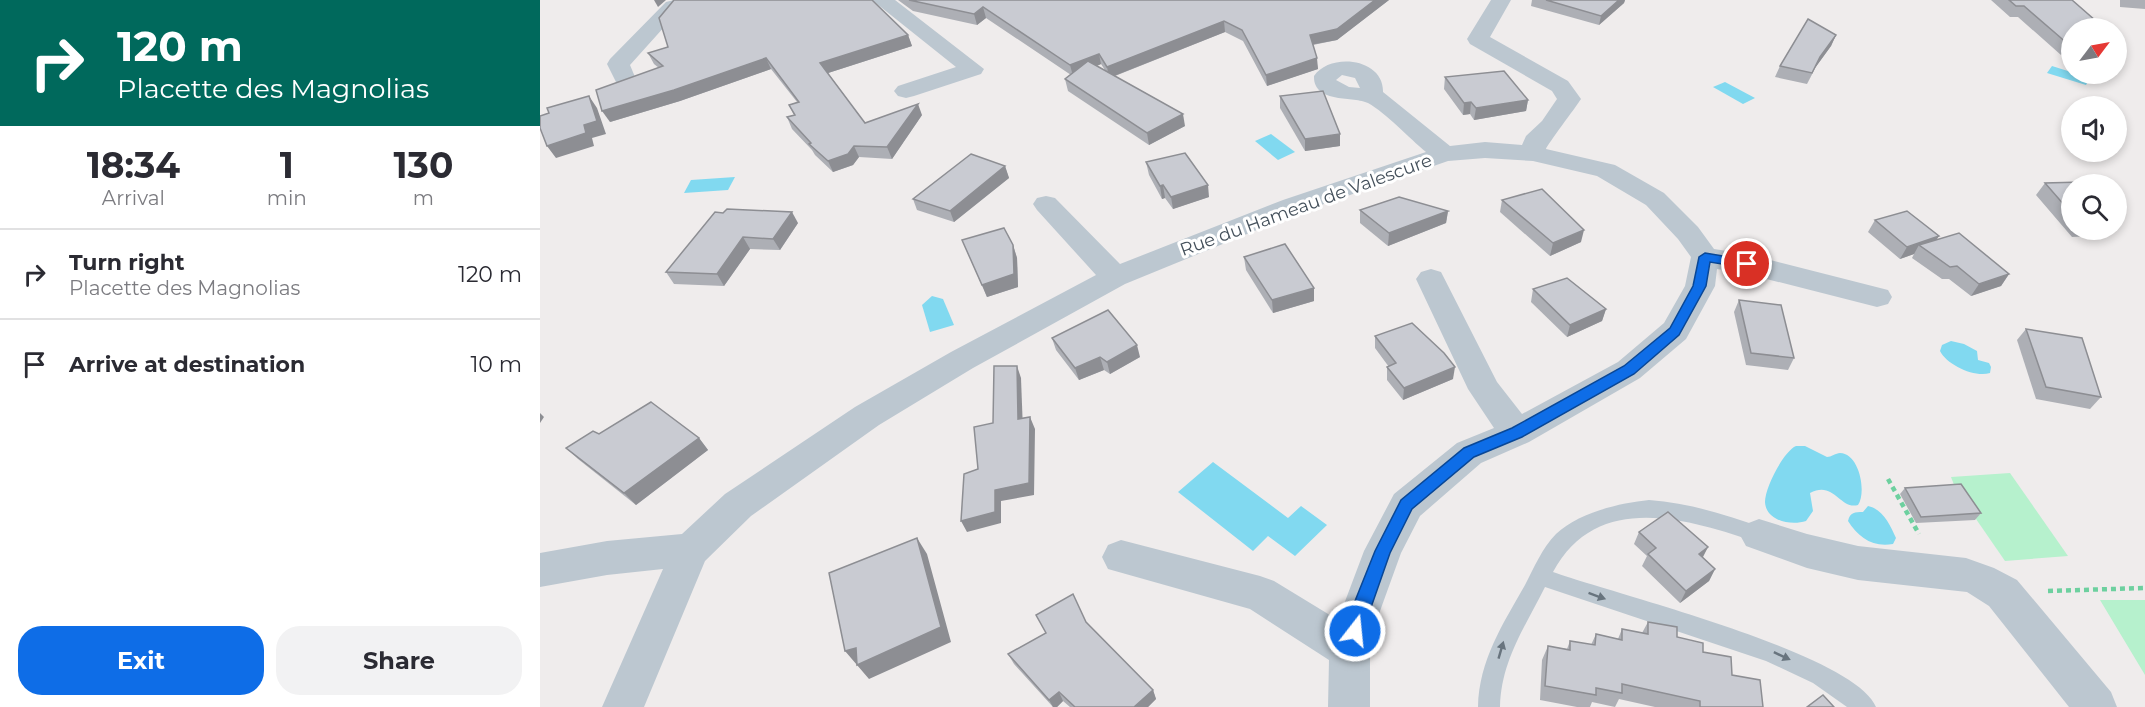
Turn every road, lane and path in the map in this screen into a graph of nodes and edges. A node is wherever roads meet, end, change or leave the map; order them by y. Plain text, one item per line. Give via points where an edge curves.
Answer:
1 (694, 0) edge
2 (882, 0) edge
3 (1501, 0) edge
4 (673, 6) junction
5 (636, 18) dead end
6 (624, 77) edge
7 (906, 91) dead end
8 (1371, 94) dead end
9 (1533, 153) junction
10 (1444, 154) junction
11 (1046, 204) dead end
12 (1705, 257) junction
13 (1115, 278) junction
14 (1431, 279) dead end
15 (1877, 297) dead end
16 (1517, 432) junction
17 (1888, 479) dead end
18 (1759, 534) joint
19 (692, 550) junction
20 (1121, 557) dead end
21 (540, 570) edge
22 (1940, 572) junction
23 (1542, 577) junction
24 (2145, 588) edge
25 (2003, 593) junction
26 (1350, 650) junction
27 (623, 707) edge
28 (1349, 707) edge
29 (1489, 707) edge
30 (1865, 707) edge
31 (2096, 707) edge

1 - 4 street
2 - 7 street via 973,69
3 - 9 street via 1478,39 1560,86 1569,99 1535,141
4 - 5 street
4 - 6 street via 618,64
8 - 10 street
9 - 10 street, Rue du Hameau de Valescure via 1485,150
9 - 12 street, Rue du Hameau de Valescure via 1606,170 1655,199
10 - 13 street, Rue du Hameau de Valescure via 1292,206
11 - 13 street
12 - 15 street
12 - 16 street via 1700,286 1675,331 1629,370
13 - 19 street, Rue du Hameau de Valescure via 972,354 867,416 738,505
14 - 16 street via 1484,389
16 - 26 street via 1469,453 1407,505 1359,611
17 - 22 path
18 - 22 street via 1806,551 1858,563
18 - 23 lane via 1692,512 1662,508 1618,511 1594,520 1562,541
19 - 21 street via 607,558
19 - 27 street, Rue du Hameau de Valescure
20 - 26 street via 1260,594
22 - 25 street via 1966,575
29 -> 23 lane via 1488,695 1505,636
23 -> 30 lane via 1771,651 1808,668
24 - 25 path
25 - 31 street
26 - 28 street

